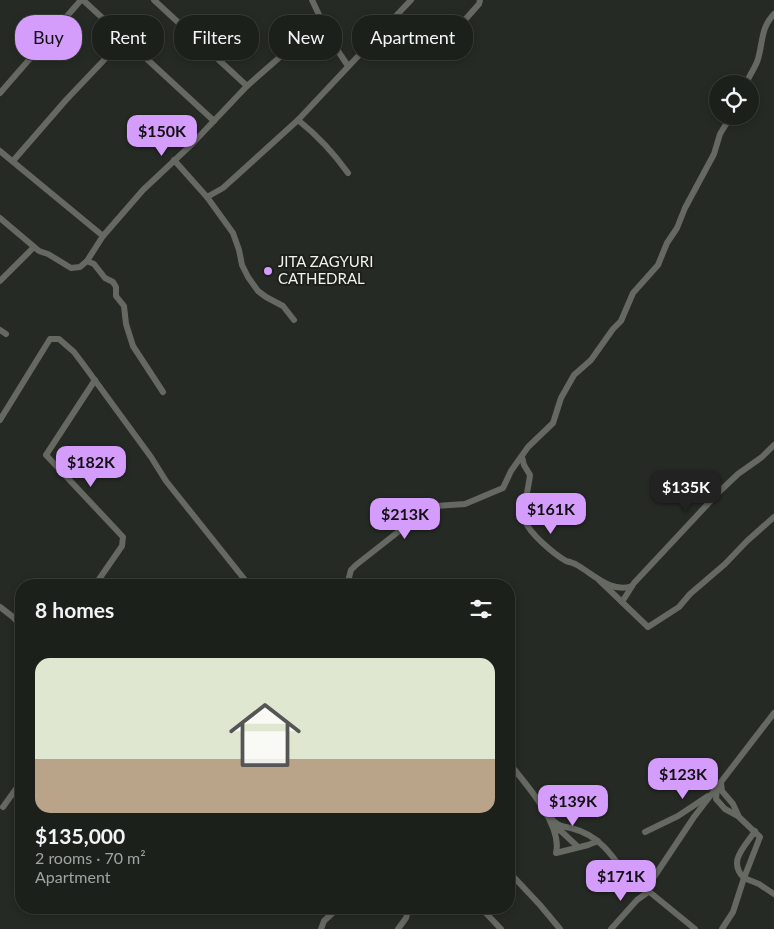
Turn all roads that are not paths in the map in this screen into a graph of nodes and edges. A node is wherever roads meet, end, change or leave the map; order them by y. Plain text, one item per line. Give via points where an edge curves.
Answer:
1 (82, 0) edge
2 (154, 0) edge
3 (312, 0) edge
4 (412, 0) edge
5 (480, 0) edge
6 (774, 14) edge
7 (98, 15) edge
8 (319, 15) edge
9 (469, 15) edge
10 (342, 57) edge
11 (104, 60) edge
12 (147, 60) edge
13 (277, 60) edge
14 (348, 66) junction
15 (750, 75) edge
16 (247, 86) junction
17 (0, 93) edge
18 (298, 120) junction
19 (214, 121) junction
20 (726, 125) edge
21 (0, 152) edge
22 (174, 160) junction
23 (13, 162) junction
24 (348, 173) dead end
25 (207, 197) junction
26 (0, 218) edge
27 (103, 236) junction
28 (34, 247) junction
29 (87, 261) junction
30 (0, 281) edge
31 (294, 320) dead end
32 (96, 380) junction
33 (162, 392) dead end
34 (0, 420) edge
35 (774, 445) edge
36 (522, 457) junction
37 (774, 517) edge
38 (99, 579) edge
39 (244, 579) edge
40 (349, 579) edge
41 (599, 580) junction
42 (632, 586) junction
43 (622, 602) junction
44 (0, 607) edge
45 (15, 619) edge
46 (774, 713) edge
47 (515, 771) edge
48 (15, 790) edge
49 (717, 792) junction
50 (1, 807) edge
51 (547, 815) junction
52 (554, 829) junction
53 (755, 831) junction
54 (645, 832) dead end
55 (598, 841) junction
56 (578, 847) junction
57 (515, 878) edge
58 (744, 878) junction
59 (647, 891) junction
60 (774, 894) edge
61 (331, 914) edge
62 (407, 914) edge
63 (487, 914) edge
64 (324, 921) junction
65 (315, 929) edge
66 (321, 929) edge
67 (398, 929) edge
68 (501, 929) edge
69 (560, 929) edge
70 (611, 929) edge
71 (695, 929) edge
72 (722, 929) edge

1 - 7 street
1 - 17 street
2 - 16 street
3 - 8 street
4 - 14 street
5 - 9 street
6 - 15 street via 763,32 758,59
10 - 14 street
11 - 23 street
12 - 19 street
13 - 16 street
14 - 18 street
16 - 19 street
18 - 24 street via 335,154
18 - 25 street via 223,188
19 - 22 street
20 - 36 street via 658,266 633,293 621,321 591,360 574,375 552,424
21 - 23 street
22 - 25 street
22 - 27 street
23 - 27 street
25 - 31 street via 233,233 248,277 262,294 283,306
26 - 28 street
27 - 29 street
28 - 29 street via 71,268 80,267
28 - 30 street
29 - 33 street via 116,287 116,296 124,306 130,339
32 - 34 street via 74,352 59,339 50,339
32 - 38 street via 46,455 123,537 122,546
32 - 39 street via 152,456 166,481
35 - 42 street via 732,479
36 - 40 street via 501,490 465,504 426,510 356,565
36 - 41 street via 530,475 524,519 539,540
37 - 43 street via 679,607 653,625 642,624
41 - 42 street via 619,588
41 - 43 street
42 - 43 street
44 - 45 street
46 - 49 street
47 - 51 street
48 - 50 street
49 - 53 street via 733,804 739,817
49 - 54 street
49 - 59 street via 694,818
51 - 52 street
51 - 55 street via 560,825 588,834
52 - 56 street via 561,831
52 - 56 street via 556,853
53 - 58 street via 760,842 750,858
53 - 58 street via 736,860
55 - 56 street
55 - 59 street via 639,887
57 - 69 street
58 - 60 street
58 - 72 street via 733,912
59 - 70 street
59 - 71 street
61 - 64 street
62 - 67 street
63 - 68 street
64 - 65 street
64 - 66 street

